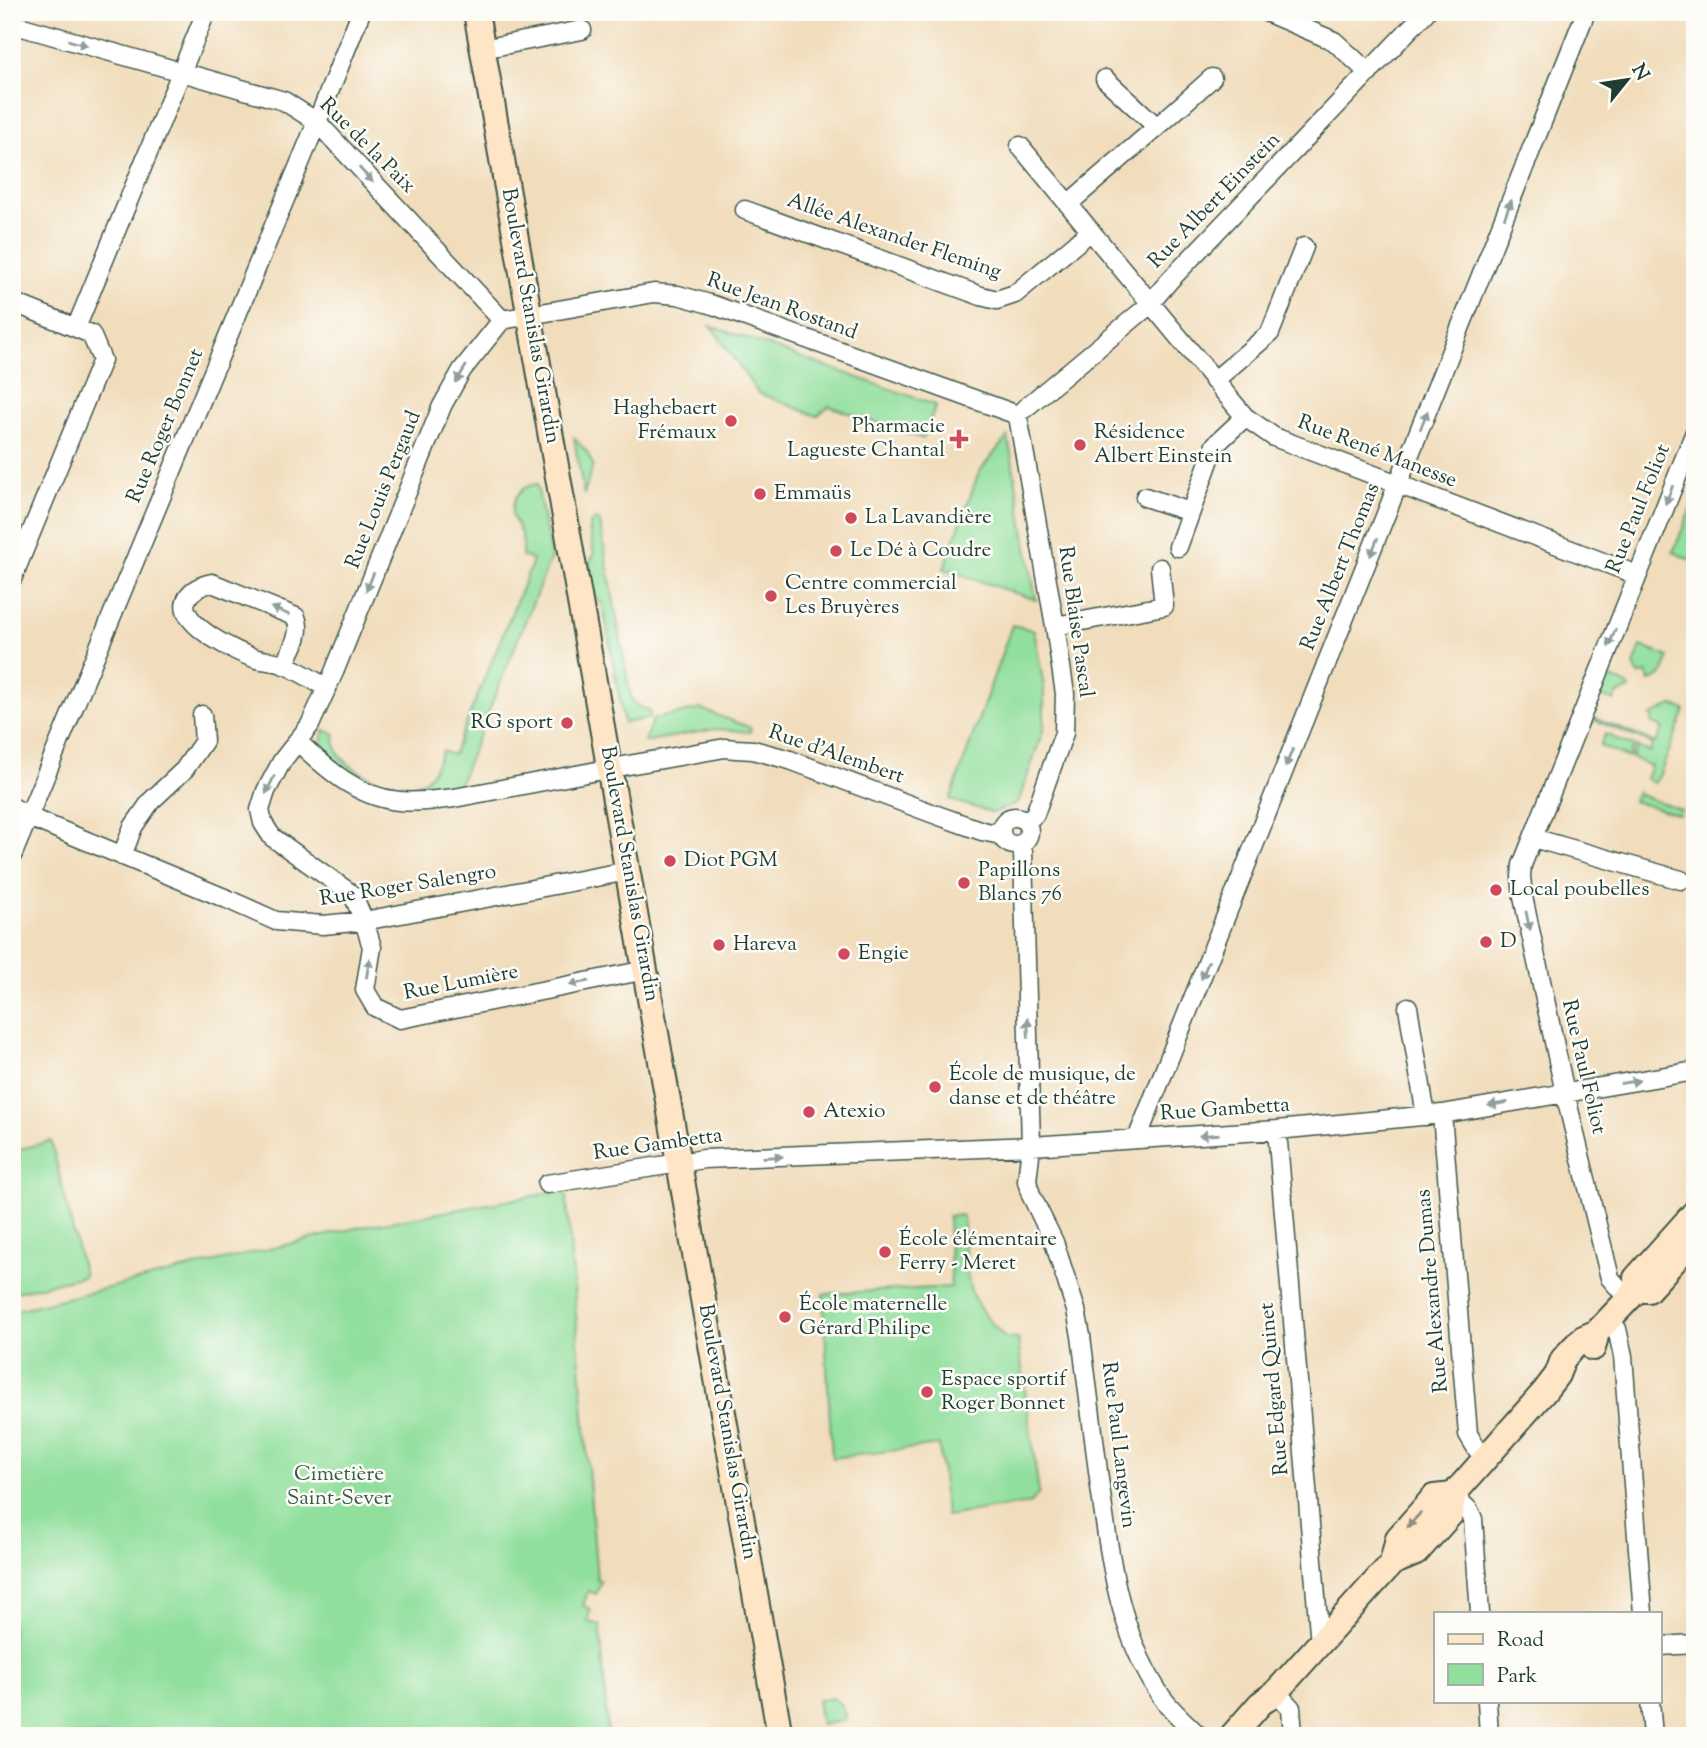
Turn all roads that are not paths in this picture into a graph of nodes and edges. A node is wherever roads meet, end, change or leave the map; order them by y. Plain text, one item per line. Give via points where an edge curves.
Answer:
1 (206, 12) edge
2 (361, 12) edge
3 (476, 12) edge
4 (1266, 12) edge
5 (1426, 12) edge
6 (1586, 12) edge
7 (12, 24) edge
8 (582, 30) dead end
9 (482, 49) junction
10 (181, 72) junction
11 (1369, 73) junction
12 (1212, 78) dead end
13 (1105, 79) dead end
14 (317, 122) junction
15 (1157, 127) junction
16 (1020, 146) dead end
17 (1068, 204) junction
18 (745, 210) dead end
19 (1091, 231) junction
20 (1304, 247) dead end
21 (12, 302) edge
22 (1151, 302) junction
23 (530, 316) junction
24 (502, 320) junction
25 (76, 328) junction
26 (1214, 380) junction
27 (1018, 415) junction
28 (1245, 418) junction
29 (1695, 432) edge
30 (1399, 484) junction
31 (1145, 497) dead end
32 (1190, 512) junction
33 (1178, 547) dead end
34 (1160, 568) dead end
35 (1637, 575) junction
36 (13, 577) edge
37 (1055, 626) junction
38 (284, 664) junction
39 (327, 688) junction
40 (202, 715) dead end
41 (298, 741) junction
42 (610, 768) junction
43 (12, 807) edge
44 (29, 816) junction
45 (1026, 822) junction
46 (1001, 835) junction
47 (1533, 838) junction
48 (1021, 845) junction
49 (12, 856) edge
50 (122, 856) junction
51 (628, 871) junction
52 (1681, 880) dead end
53 (364, 921) junction
54 (646, 970) junction
55 (1408, 1007) dead end
56 (1695, 1071) edge
57 (1565, 1093) junction
58 (1434, 1115) junction
59 (1277, 1130) junction
60 (1137, 1139) junction
61 (1031, 1146) junction
62 (680, 1163) junction
63 (547, 1184) dead end
64 (1695, 1212) edge
65 (1695, 1238) edge
66 (1632, 1294) junction
67 (1603, 1326) junction
68 (1486, 1458) junction
69 (1453, 1495) junction
70 (1480, 1612) edge
71 (1643, 1612) edge
72 (1320, 1644) junction
73 (1695, 1644) edge
74 (1662, 1646) edge
75 (1275, 1693) junction
76 (1487, 1702) edge
77 (1650, 1702) edge
78 (780, 1736) edge
79 (1199, 1736) edge
80 (1232, 1736) edge
81 (1253, 1736) edge
82 (1293, 1736) edge
83 (1489, 1736) edge
84 (1653, 1736) edge

1 - 10 street
2 - 14 street, Rue Roger Bonnet
3 - 9 main road, Boulevard Stanislas Girardin
4 - 11 street via 1334,41
5 - 11 street, Rue Albert Einstein
30 -> 6 street, Rue Albert Thomas
7 -> 10 street, Rue de la Paix
8 - 9 street
9 - 23 main road, Boulevard Stanislas Girardin
10 - 14 street, Rue de la Paix via 284,101
10 - 25 street
11 - 22 street, Rue Albert Einstein
12 - 15 street
13 - 15 street
14 -> 24 street, Rue de la Paix
14 - 44 street, Rue Roger Bonnet
15 - 17 street
16 - 17 street, Rue René Manesse
17 - 19 street, Rue René Manesse
18 - 19 street, Allée Alexander Fleming via 998,300 1015,294
19 - 22 street, Rue René Manesse
20 - 26 street via 1270,333
21 - 25 street
22 - 26 street, Rue René Manesse
22 - 27 street, Rue Albert Einstein
23 - 24 street
23 - 27 street, Rue Jean Rostand via 654,293 678,295
23 - 42 main road, Boulevard Stanislas Girardin
24 -> 39 street, Rue Louis Pergaud via 462,370 442,406
25 - 36 street via 91,334 102,360
26 - 28 street, Rue René Manesse
27 - 37 street, Rue Blaise Pascal
28 - 30 street, Rue René Manesse via 1274,437
28 - 32 street via 1216,445
29 -> 35 street, Rue Paul Foliot
30 - 35 street, Rue René Manesse
30 -> 60 street, Rue Albert Thomas
31 - 32 street
32 - 33 street
34 - 37 street via 1164,606
35 -> 47 street, Rue Paul Foliot
37 - 45 street, Rue Blaise Pascal via 1065,694 1064,733 1035,814
38 -> 38 street via 299,633 296,618 212,583 190,593 186,614 209,636 257,659
38 - 39 street
39 - 41 street, Rue Louis Pergaud
40 - 50 street via 204,741 132,827
41 - 42 street, Rue d'Alembert via 341,779 370,794 399,801 454,798
41 -> 53 street, Rue Louis Pergaud via 266,791 260,810 263,823 272,837 353,895
42 - 46 street, Rue d'Alembert via 726,748 753,750
42 - 51 main road, Boulevard Stanislas Girardin
43 - 44 street, Rue Roger Salengro
44 - 49 street, Rue Roger Bonnet
44 - 50 street, Rue Roger Salengro
45 - 46 street via 1009,818
45 - 48 street via 1029,835
46 - 48 street via 1011,845
47 - 52 street
47 -> 57 street, Rue Paul Foliot via 1522,865 1523,897
61 -> 48 street
50 - 53 street, Rue Roger Salengro via 276,921 323,925
51 - 53 street, Rue Roger Salengro
51 - 54 main road, Boulevard Stanislas Girardin
54 -> 53 street, Rue Lumière via 400,1019 375,1007 365,990 372,947
54 - 62 main road, Boulevard Stanislas Girardin
55 - 58 street, Rue Alexandre Dumas
57 -> 56 street, Rue Gambetta
57 -> 58 street, Rue Gambetta
57 - 66 street, Rue Paul Foliot via 1610,1278
58 - 59 street, Rue Gambetta
58 - 68 street, Rue Alexandre Dumas via 1468,1434
59 -> 60 street, Rue Gambetta
59 - 72 street, Rue Edgard Quinet
60 - 61 street, Rue Gambetta
62 -> 61 street, Rue Gambetta
61 - 79 street, Rue Paul Langevin via 1027,1181 1054,1242 1081,1336 1115,1585 1133,1641 1159,1694
62 - 63 street, Rue Gambetta
62 - 78 main road, Boulevard Stanislas Girardin
64 - 66 main road via 1636,1278
65 - 66 main road via 1648,1290
66 - 67 main road
67 - 68 main road via 1563,1359 1544,1392
67 - 71 street via 1617,1329 1623,1356
68 - 69 main road
69 - 70 street via 1473,1519
69 - 72 main road via 1451,1514 1416,1553 1392,1563
72 - 75 main road
73 - 74 street
75 - 80 main road
75 - 81 main road via 1272,1715
75 - 82 street via 1291,1708
76 - 83 street
77 - 84 street

